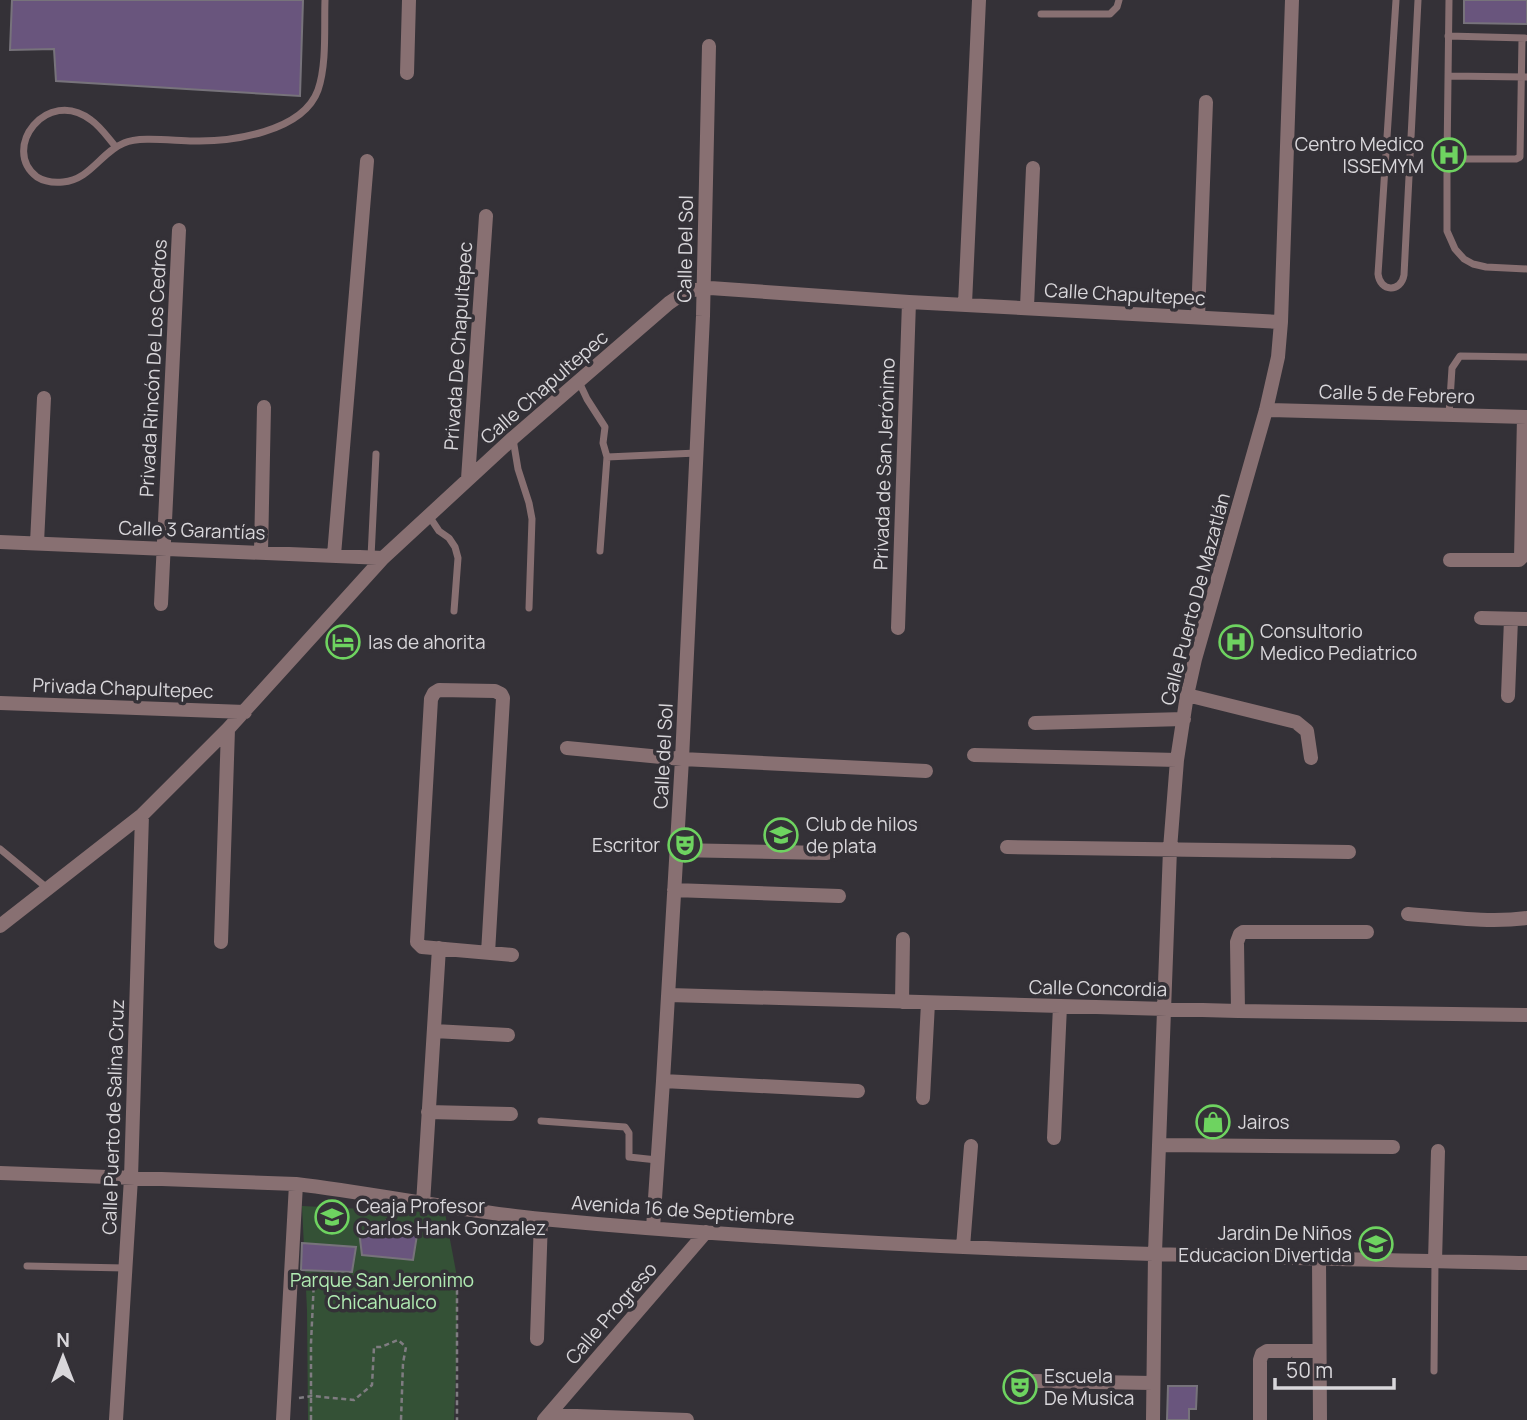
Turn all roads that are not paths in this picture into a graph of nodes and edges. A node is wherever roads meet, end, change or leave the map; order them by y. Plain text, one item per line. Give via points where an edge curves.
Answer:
1 (325, 0) edge
2 (410, 0) edge
3 (979, 0) edge
4 (1119, 0) edge
5 (1292, 0) edge
6 (1396, 0) edge
7 (1418, 0) edge
8 (1449, 0) edge
9 (1041, 14) dead end
10 (1448, 36) junction
11 (1525, 38) edge
12 (709, 46) dead end
13 (407, 73) dead end
14 (1449, 76) junction
15 (1525, 77) edge
16 (1206, 102) dead end
17 (116, 148) junction
18 (1447, 159) junction
19 (367, 161) dead end
20 (1032, 168) dead end
21 (486, 216) dead end
22 (179, 230) dead end
23 (1527, 269) edge
24 (704, 288) junction
25 (908, 302) junction
26 (965, 304) junction
27 (1027, 307) junction
28 (1198, 317) junction
29 (1280, 322) junction
30 (1527, 357) edge
31 (579, 382) junction
32 (44, 398) dead end
33 (264, 407) dead end
34 (1266, 410) junction
35 (1449, 415) junction
36 (1526, 417) edge
37 (513, 438) junction
38 (697, 453) junction
39 (376, 454) dead end
40 (607, 457) junction
41 (468, 479) junction
42 (429, 515) junction
43 (0, 542) edge
44 (37, 543) junction
45 (164, 549) junction
46 (600, 551) dead end
47 (261, 552) junction
48 (334, 555) junction
49 (377, 558) junction
50 (1450, 560) dead end
51 (161, 604) dead end
52 (529, 608) dead end
53 (454, 611) dead end
54 (1481, 618) dead end
55 (1511, 619) junction
56 (1527, 619) edge
57 (898, 628) dead end
58 (1187, 695) junction
59 (1508, 696) dead end
60 (0, 702) edge
61 (244, 712) junction
62 (1184, 719) junction
63 (1035, 723) dead end
64 (228, 729) junction
65 (567, 748) dead end
66 (974, 755) dead end
67 (1311, 758) dead end
68 (682, 759) junction
69 (1177, 760) junction
70 (926, 771) dead end
71 (142, 815) junction
72 (1007, 847) dead end
73 (0, 849) edge
74 (1170, 849) junction
75 (676, 850) junction
76 (1349, 852) dead end
77 (827, 853) dead end
78 (47, 888) junction
79 (674, 890) junction
80 (839, 897) dead end
81 (1408, 914) dead end
82 (1527, 918) edge
83 (0, 926) edge
84 (1367, 932) dead end
85 (904, 939) dead end
86 (221, 942) dead end
87 (439, 948) junction
88 (488, 953) junction
89 (512, 955) dead end
90 (669, 995) junction
91 (902, 1002) junction
92 (928, 1003) junction
93 (1060, 1006) junction
94 (1165, 1009) junction
95 (1238, 1011) junction
96 (1527, 1015) edge
97 (434, 1031) junction
98 (509, 1035) dead end
99 (663, 1081) junction
100 (858, 1091) dead end
101 (923, 1098) dead end
102 (428, 1112) junction
103 (511, 1114) dead end
104 (541, 1121) dead end
105 (1054, 1138) dead end
106 (1160, 1145) junction
107 (971, 1146) dead end
108 (1393, 1147) dead end
109 (1438, 1151) dead end
110 (657, 1160) junction
111 (0, 1173) edge
112 (131, 1178) junction
113 (296, 1184) junction
114 (423, 1204) junction
115 (541, 1219) junction
116 (653, 1228) junction
117 (706, 1232) junction
118 (963, 1247) junction
119 (1155, 1254) junction
120 (1319, 1258) junction
121 (1435, 1261) junction
122 (1527, 1263) edge
123 (27, 1266) dead end
124 (125, 1268) junction
125 (537, 1339) dead end
126 (1319, 1351) junction
127 (1434, 1371) dead end
128 (1034, 1381) dead end
129 (1153, 1382) junction
130 (546, 1417) edge
131 (116, 1420) edge
132 (284, 1420) edge
133 (687, 1420) edge
134 (1153, 1420) edge
135 (1260, 1420) edge
136 (1320, 1420) edge

1 - 17 lane via 318,92 290,121 238,138 132,141
2 - 13 street
3 - 26 street
4 - 9 lane via 1110,14
5 - 29 street, Calle Puerto De Mazatlán
6 - 7 lane via 1378,274 1384,287 1393,288 1402,284 1404,275
8 - 10 lane
10 - 11 lane
10 - 14 lane
11 - 15 lane
12 - 24 street, Calle Del Sol
14 - 15 lane
14 - 18 lane
15 - 18 lane via 1520,157
16 - 28 street
17 - 17 lane via 91,119 67,109 34,120 24,130 18,153 32,174 53,183 85,174
18 - 23 lane via 1447,223 1455,249 1473,264
19 - 48 street
20 - 27 street
21 - 41 street, Privada De Chapultepec
22 - 45 street, Privada Rincón De Los Cedros
24 - 25 street, Calle Chapultepec
24 - 31 street, Calle Chapultepec via 684,292 669,303
24 - 38 street, Calle Del Sol
25 - 26 street, Calle Chapultepec
25 - 57 street, Privada de San Jerónimo
26 - 27 street, Calle Chapultepec
27 - 28 street, Calle Chapultepec
28 - 29 street, Calle Chapultepec
29 - 34 street, Calle Puerto De Mazatlán
30 - 35 lane via 1460,356 1452,368
31 - 37 street, Calle Chapultepec
31 - 40 lane via 605,427
32 - 44 street
33 - 47 street
34 - 35 street, Calle 5 de Febrero
34 - 58 street, Calle Puerto De Mazatlán
35 - 36 street, Calle 5 de Febrero
36 - 50 street via 1521,558
37 - 41 street, Calle Chapultepec
37 - 52 lane via 532,519
38 - 40 lane
38 - 68 street, Calle del Sol
39 - 49 lane
40 - 46 lane
41 - 42 street, Calle Chapultepec
42 - 49 street, Calle Chapultepec
42 - 53 lane via 449,538 458,558
43 - 44 street, Calle 3 Garantías
44 - 45 street, Calle 3 Garantías
45 - 47 street, Calle 3 Garantías
45 - 51 street, Privada Rincón De Los Cedros
47 - 48 street, Calle 3 Garantías
48 - 49 street, Calle 3 Garantías
49 - 61 street, Calle Chapultepec
54 - 55 street
55 - 56 street
55 - 59 street
58 - 62 street, Calle Puerto De Mazatlán
58 - 67 street via 1296,722 1307,731
60 - 61 street, Privada Chapultepec
61 - 64 street, Calle Chapultepec
62 - 63 street
62 - 69 street, Calle Puerto De Mazatlán
64 - 71 street, Calle Chapultepec
64 - 86 street
65 - 68 street
66 - 69 street
68 - 70 street
68 - 75 street, Calle del Sol
69 - 74 street, Calle Puerto De Mazatlán
71 - 78 street, Calle Chapultepec
71 - 112 street, Calle Puerto de Salina Cruz
72 - 74 street
73 - 78 lane
74 - 76 street
74 - 94 street, Calle Puerto De Mazatlán
75 - 77 street
75 - 79 street, Calle del Sol
78 - 83 street, Calle Chapultepec
79 - 80 street
79 - 90 street, Calle del Sol
81 - 82 street
84 - 95 street via 1243,932 1237,942
85 - 91 street
87 - 88 street
87 - 88 street via 422,947 417,942 431,699 439,690 495,691 503,698
87 - 97 street
88 - 89 street
90 - 91 street, Calle Concordia
90 - 99 street, Calle del Sol
91 - 92 street, Calle Concordia
92 - 93 street, Calle Concordia
92 - 101 street
93 - 94 street, Calle Concordia
93 - 105 street
94 - 95 street, Calle Concordia
94 - 106 street, Calle Puerto De Mazatlán
95 - 96 street, Calle Concordia
97 - 98 street
97 - 102 street
99 - 100 street
99 - 110 street, Calle del Sol
102 - 103 street
102 - 114 street
104 - 110 lane via 625,1127 629,1157
106 - 108 street
106 - 119 street, Calle Puerto De Mazatlán
107 - 118 street
109 - 121 street
110 - 116 street, Calle del Sol
111 - 112 street, Avenida 16 de Septiembre
112 - 113 street, Avenida 16 de Septiembre
112 - 124 street, Calle Puerto de Salina Cruz
113 - 114 street, Avenida 16 de Septiembre
113 - 132 street
114 - 115 street, Avenida 16 de Septiembre
115 - 116 street, Avenida 16 de Septiembre
115 - 125 street
116 - 117 street, Avenida 16 de Septiembre
117 - 118 street, Avenida 16 de Septiembre
117 - 130 street, Calle Progreso
118 - 119 street, Avenida 16 de Septiembre
119 - 120 street, Avenida 16 de Septiembre
119 - 129 street, Calle Puerto De Mazatlán
120 - 121 street, Avenida 16 de Septiembre
120 - 126 street
121 - 122 street, Avenida 16 de Septiembre
121 - 127 lane
123 - 124 lane
124 - 131 street, Calle Puerto de Salina Cruz
126 - 135 street via 1262,1354
126 - 136 street
128 - 129 street
129 - 134 street, Calle Puerto De Mazatlán
130 - 133 street

